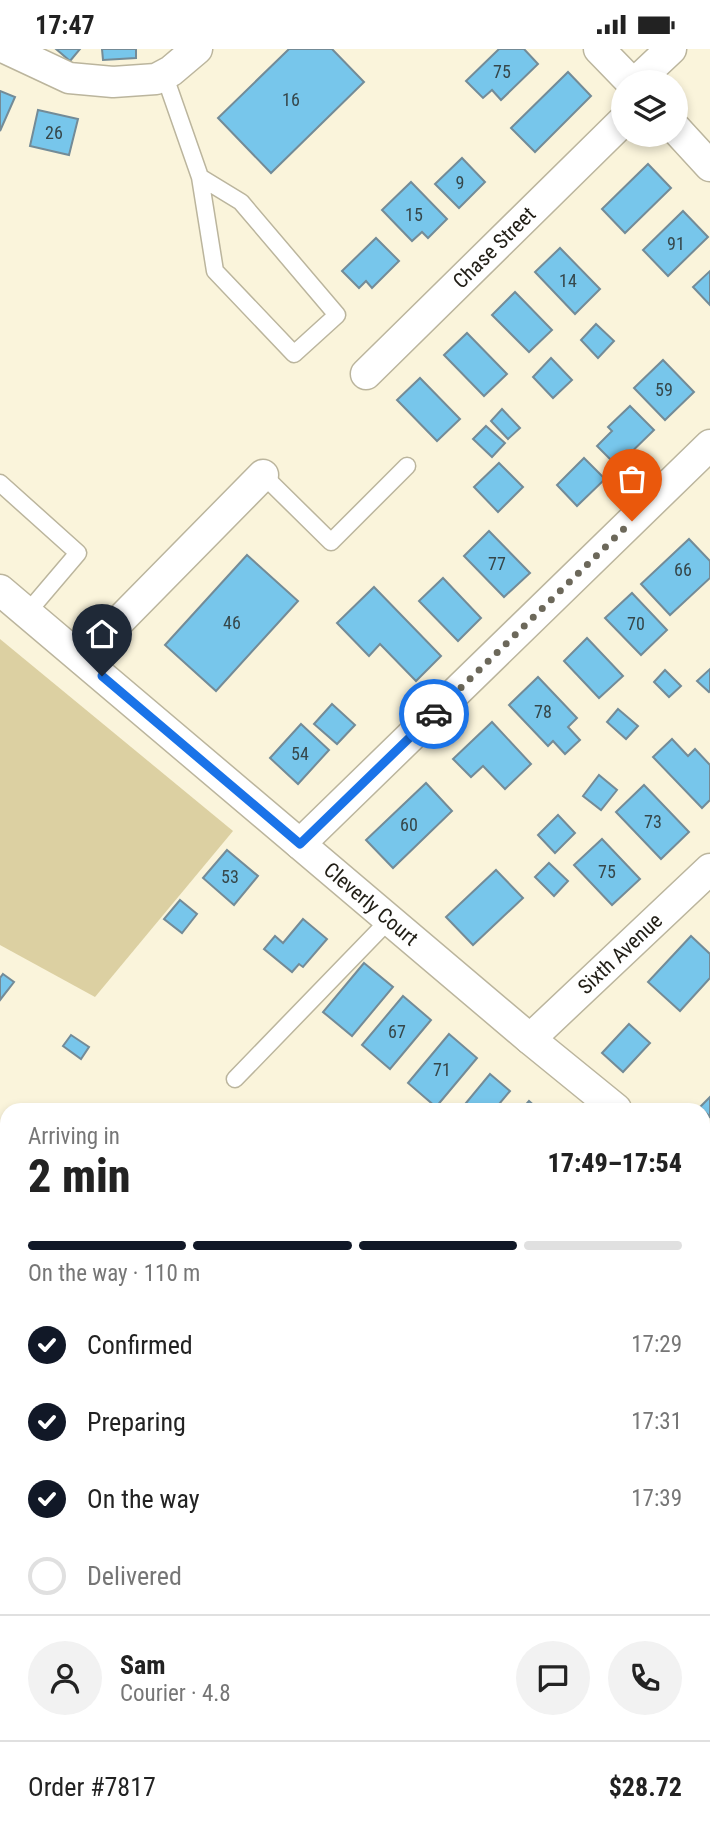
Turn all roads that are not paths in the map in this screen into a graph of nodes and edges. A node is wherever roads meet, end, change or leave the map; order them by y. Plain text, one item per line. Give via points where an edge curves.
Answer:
1 (7, 49) edge
2 (197, 49) edge
3 (599, 49) edge
4 (671, 49) edge
5 (619, 70) edge
6 (649, 70) edge
7 (164, 74) junction
8 (611, 133) edge
9 (688, 142) edge
10 (710, 166) edge
11 (200, 177) junction
12 (366, 374) dead end
13 (710, 445) edge
14 (407, 466) dead end
15 (263, 475) joint
16 (0, 483) edge
17 (0, 590) edge
18 (27, 613) junction
19 (82, 659) junction
20 (300, 844) junction
21 (710, 869) edge
22 (390, 920) junction
23 (530, 1039) junction
24 (235, 1079) dead end
25 (610, 1103) edge

1 - 7 street via 69,78 113,82 156,79
2 - 7 street
3 - 5 street
4 - 6 street
7 - 11 lane
8 - 12 street, Chase Street
9 - 10 street
11 - 11 lane via 215,271 294,354 337,315 241,202
13 - 20 street
14 - 15 lane via 331,542
15 - 19 street
16 - 18 lane via 78,553
17 - 18 street, Cleverly Court
18 - 19 street, Cleverly Court
19 - 20 street, Cleverly Court
20 - 22 street, Cleverly Court
21 - 23 street, Sixth Avenue
22 - 23 street, Cleverly Court
22 - 24 lane
23 - 25 street, Cleverly Court

